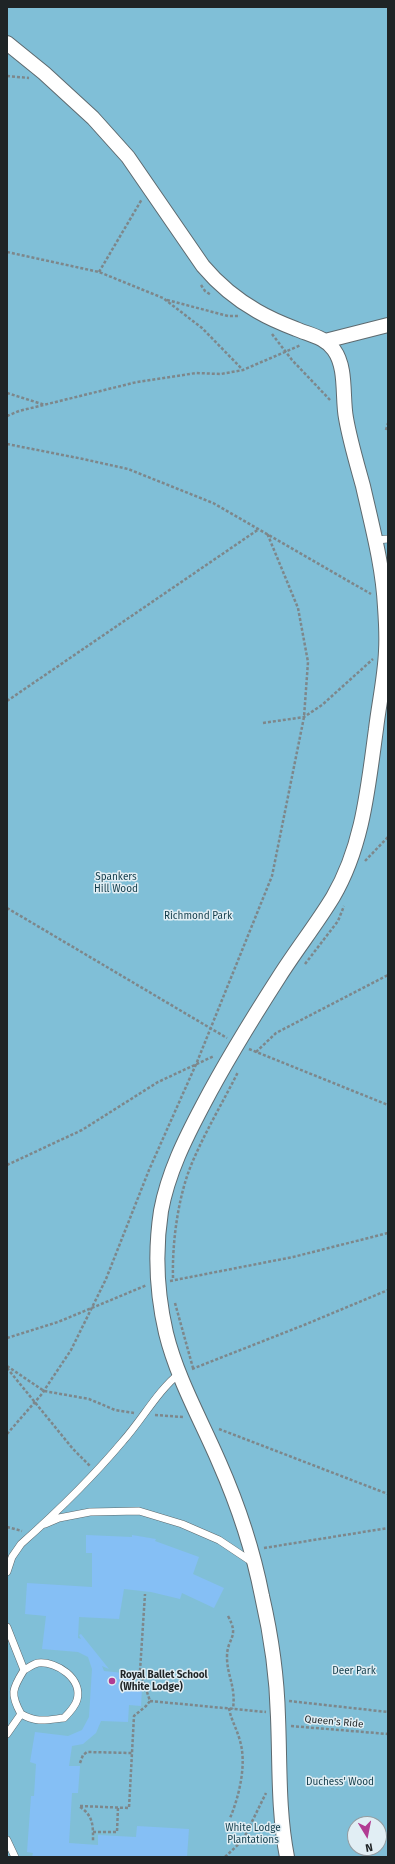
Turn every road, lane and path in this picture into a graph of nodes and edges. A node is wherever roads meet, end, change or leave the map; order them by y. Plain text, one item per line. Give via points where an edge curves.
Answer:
1 (7, 43) edge
2 (7, 76) edge
3 (35, 79) dead end
4 (142, 198) dead end
5 (7, 252) edge
6 (99, 272) junction
7 (163, 298) junction
8 (244, 315) dead end
9 (388, 325) edge
10 (322, 339) junction
11 (243, 370) junction
12 (7, 392) edge
13 (45, 405) junction
14 (7, 416) edge
15 (388, 423) edge
16 (386, 430) dead end
17 (7, 444) edge
18 (259, 529) junction
19 (267, 533) junction
20 (382, 540) edge
21 (385, 601) junction
22 (386, 646) junction
23 (7, 701) edge
24 (304, 717) junction
25 (263, 723) dead end
26 (388, 837) edge
27 (364, 856) dead end
28 (346, 903) dead end
29 (7, 908) edge
30 (305, 965) dead end
31 (388, 975) edge
32 (211, 1028) junction
33 (253, 1042) dead end
34 (243, 1047) junction
35 (256, 1052) junction
36 (246, 1056) dead end
37 (195, 1066) junction
38 (239, 1069) dead end
39 (388, 1105) edge
40 (7, 1165) edge
41 (388, 1233) edge
42 (173, 1281) junction
43 (159, 1283) junction
44 (174, 1287) dead end
45 (388, 1290) edge
46 (175, 1301) dead end
47 (93, 1306) junction
48 (7, 1338) edge
49 (7, 1367) edge
50 (186, 1371) junction
51 (195, 1374) dead end
52 (44, 1391) junction
53 (35, 1402) junction
54 (145, 1414) junction
55 (200, 1422) junction
56 (216, 1422) dead end
57 (218, 1428) junction
58 (7, 1434) edge
59 (221, 1435) dead end
60 (95, 1472) junction
61 (388, 1494) edge
62 (43, 1525) junction
63 (7, 1527) edge
64 (388, 1528) edge
65 (27, 1533) dead end
66 (260, 1542) dead end
67 (262, 1548) junction
68 (259, 1560) junction
69 (7, 1572) edge
70 (145, 1594) dead end
71 (228, 1616) dead end
72 (7, 1627) edge
73 (24, 1670) junction
74 (150, 1701) junction
75 (283, 1707) junction
76 (231, 1708) junction
77 (388, 1712) edge
78 (21, 1714) junction
79 (7, 1734) edge
80 (388, 1734) edge
81 (132, 1753) junction
82 (80, 1763) dead end
83 (269, 1787) dead end
84 (118, 1807) junction
85 (230, 1818) dead end
86 (93, 1832) junction
87 (7, 1840) edge
88 (93, 1842) dead end
89 (15, 1857) edge
90 (225, 1857) edge
91 (287, 1857) edge

1 - 10 street via 93,118 128,157 214,280 258,312
2 - 3 path
4 - 6 path
5 - 6 path
6 - 7 path
7 - 8 path via 228,316
7 - 11 path via 202,328
9 - 10 street
10 - 11 path
10 - 20 street via 335,352 341,365 346,418
11 - 13 path via 221,374 196,373 137,382
12 - 13 path
13 - 14 path
15 - 16 path
17 - 18 path via 128,469 213,503
18 - 19 path
18 - 23 path
19 - 21 path
19 - 24 path via 298,608 308,662
20 - 21 street via 377,555
21 - 22 street
22 - 24 path via 322,705
22 - 34 street via 364,809 356,848 332,900 279,978
24 - 25 path
24 - 32 path via 272,876
26 - 27 path via 363,862
28 - 30 path via 338,921
29 - 32 path
31 - 35 path via 276,1033
32 - 34 path
32 - 37 path
33 - 34 path
34 - 35 path
34 - 36 path
34 - 37 path
34 - 43 street via 219,1074 171,1172 161,1210
35 - 39 path
37 - 40 path via 158,1082 82,1130
37 - 47 path
38 - 42 path via 192,1163 183,1193 176,1233
41 - 42 path via 293,1257
42 - 43 path
42 - 44 path
43 - 47 path
43 - 50 street via 166,1334
45 - 50 path
46 - 50 path
47 - 48 path via 58,1322
47 - 52 path via 71,1350
49 - 52 path
49 - 53 path
50 - 51 path
50 - 54 lane via 167,1383
50 - 55 street
52 - 53 path
52 - 54 path via 89,1400 114,1410
53 - 58 path
53 - 60 path
54 - 55 path via 178,1416
54 - 60 lane
55 - 57 path
55 - 68 street via 220,1464 251,1550
56 - 57 path
57 - 59 path
57 - 61 path
60 - 62 lane
62 - 68 lane via 59,1518 90,1512 139,1511 182,1524
62 - 69 lane via 21,1544 12,1557
63 - 65 path
64 - 67 path
66 - 67 path
67 - 68 path
68 - 75 street via 262,1594
70 - 74 path via 140,1671
71 - 76 path via 233,1625 234,1636 227,1650 234,1690
72 - 73 lane
73 - 78 lane via 14,1686 14,1702
73 - 78 lane via 37,1663 53,1665 69,1674 78,1691 77,1701 64,1718 32,1720
74 - 76 path
74 - 81 path via 134,1716
75 - 76 path
75 - 77 path
75 - 80 path, Queen's Ride
75 - 91 street via 279,1767
76 - 85 path via 230,1716 240,1741 242,1754 240,1783
78 - 79 lane
81 - 82 path via 87,1752
81 - 84 path via 128,1808
83 - 90 path via 243,1840
84 - 86 path via 118,1832
84 - 86 path via 80,1806 90,1815
86 - 88 path
87 - 89 lane

